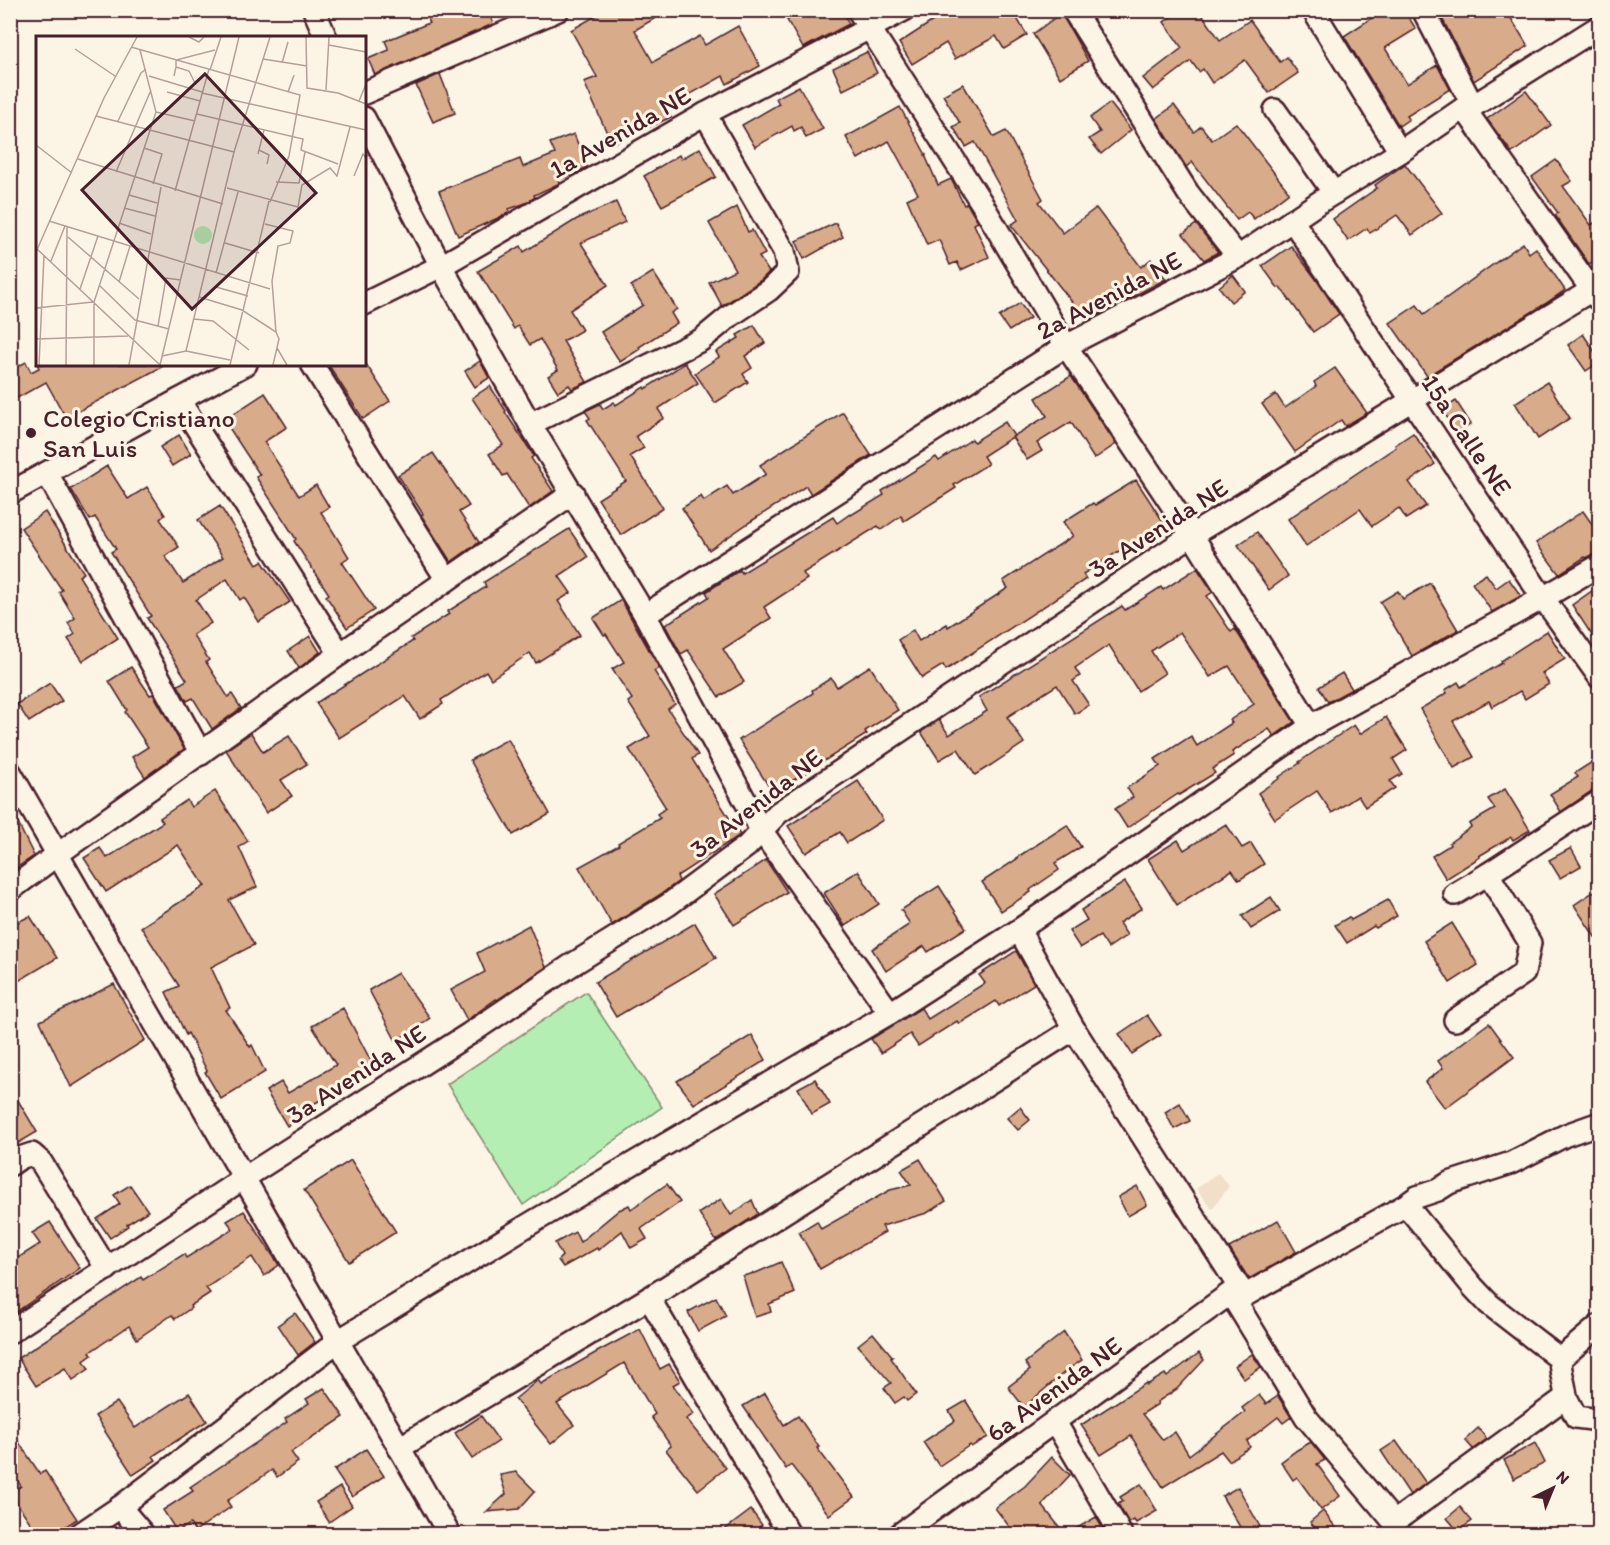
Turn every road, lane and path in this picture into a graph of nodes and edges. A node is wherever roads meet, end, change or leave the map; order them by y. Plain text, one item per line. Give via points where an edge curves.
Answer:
1 (314, 10) edge
2 (558, 10) edge
3 (904, 10) edge
4 (1073, 10) edge
5 (1312, 10) edge
6 (1423, 10) edge
7 (863, 19) edge
8 (1599, 26) edge
9 (325, 36) edge
10 (366, 92) edge
11 (1468, 107) junction
12 (1275, 110) dead end
13 (705, 114) junction
14 (366, 122) edge
15 (1400, 152) junction
16 (1334, 193) junction
17 (1292, 220) junction
18 (1238, 257) junction
19 (441, 266) junction
20 (1597, 292) edge
21 (366, 303) edge
22 (1066, 346) junction
23 (242, 366) edge
24 (313, 366) edge
25 (179, 400) junction
26 (1412, 401) junction
27 (530, 424) junction
28 (47, 473) junction
29 (10, 493) edge
30 (573, 493) junction
31 (1192, 535) junction
32 (1599, 565) edge
33 (447, 580) junction
34 (1543, 598) junction
35 (645, 615) junction
36 (339, 654) junction
37 (1599, 678) edge
38 (1311, 726) junction
39 (201, 754) junction
40 (10, 772) edge
41 (1599, 801) edge
42 (761, 830) junction
43 (58, 854) junction
44 (1488, 874) junction
45 (10, 890) edge
46 (1455, 894) dead end
47 (1019, 930) junction
48 (890, 1013) junction
49 (1455, 1020) dead end
50 (1074, 1029) junction
51 (1599, 1123) edge
52 (10, 1165) edge
53 (244, 1178) junction
54 (1406, 1205) junction
55 (107, 1269) junction
56 (1237, 1294) junction
57 (649, 1298) junction
58 (1599, 1325) edge
59 (10, 1332) edge
60 (338, 1341) junction
61 (1560, 1359) junction
62 (1566, 1397) junction
63 (1599, 1420) edge
64 (1055, 1422) junction
65 (399, 1448) junction
66 (120, 1507) junction
67 (80, 1534) edge
68 (143, 1534) edge
69 (449, 1534) edge
70 (789, 1534) edge
71 (900, 1534) edge
72 (1121, 1534) edge

1 - 9 street
2 - 10 street
3 - 7 street, 1a Avenida NE
4 - 18 street via 1188,193
5 - 15 street
6 - 11 street
7 - 13 street, 1a Avenida NE
7 - 22 street via 981,202
8 - 11 street, 2a Avenida NE
11 - 15 street, 2a Avenida NE
11 - 20 street
12 - 16 street
13 - 19 street, 1a Avenida NE
13 - 27 street via 784,251 788,272 701,340
14 - 19 street
15 - 16 street, 2a Avenida NE
16 - 17 street, 2a Avenida NE
17 - 18 street, 2a Avenida NE
17 - 26 street, 15a Calle NE
18 - 22 street, 2a Avenida NE
19 - 21 street, 1a Avenida NE
19 - 27 street
20 - 26 street, 3a Avenida NE
22 - 31 street
22 - 35 street, 2a Avenida NE
23 - 25 street
24 - 33 street
25 - 28 street
25 - 36 street
26 - 31 street, 3a Avenida NE
26 - 34 street, 15a Calle NE
27 - 30 street
28 - 29 street
28 - 39 street
30 - 33 street
30 - 35 street
31 - 38 street
31 - 42 street, 3a Avenida NE via 778,813
32 - 34 street
33 - 36 street
34 - 37 street, 15a Calle NE
34 - 38 street
35 - 42 street
36 - 39 street
38 - 47 street
39 - 43 street
40 - 43 street
41 - 44 street
42 - 48 street
42 - 53 street, 3a Avenida NE via 747,846 668,905
43 - 45 street
43 - 53 street
44 - 46 street
44 - 49 street via 1530,943 1524,972
47 - 48 street
47 - 50 street
48 - 60 street
50 - 56 street
50 - 57 street
51 - 54 street, 6a Avenida NE via 1511,1163 1449,1183
52 - 55 street via 32,1154 41,1162
53 - 55 street, 3a Avenida NE
53 - 60 street
54 - 56 street, 6a Avenida NE
54 - 61 street via 1489,1304
55 - 59 street, 3a Avenida NE
56 - 62 street via 1306,1417 1394,1522
56 - 64 street, 6a Avenida NE
57 - 65 street
57 - 70 street
58 - 61 street
60 - 65 street
60 - 66 street
61 - 62 street
62 - 63 street via 1576,1418
64 - 71 street, 6a Avenida NE
64 - 72 street
65 - 69 street
66 - 67 street
66 - 68 street

